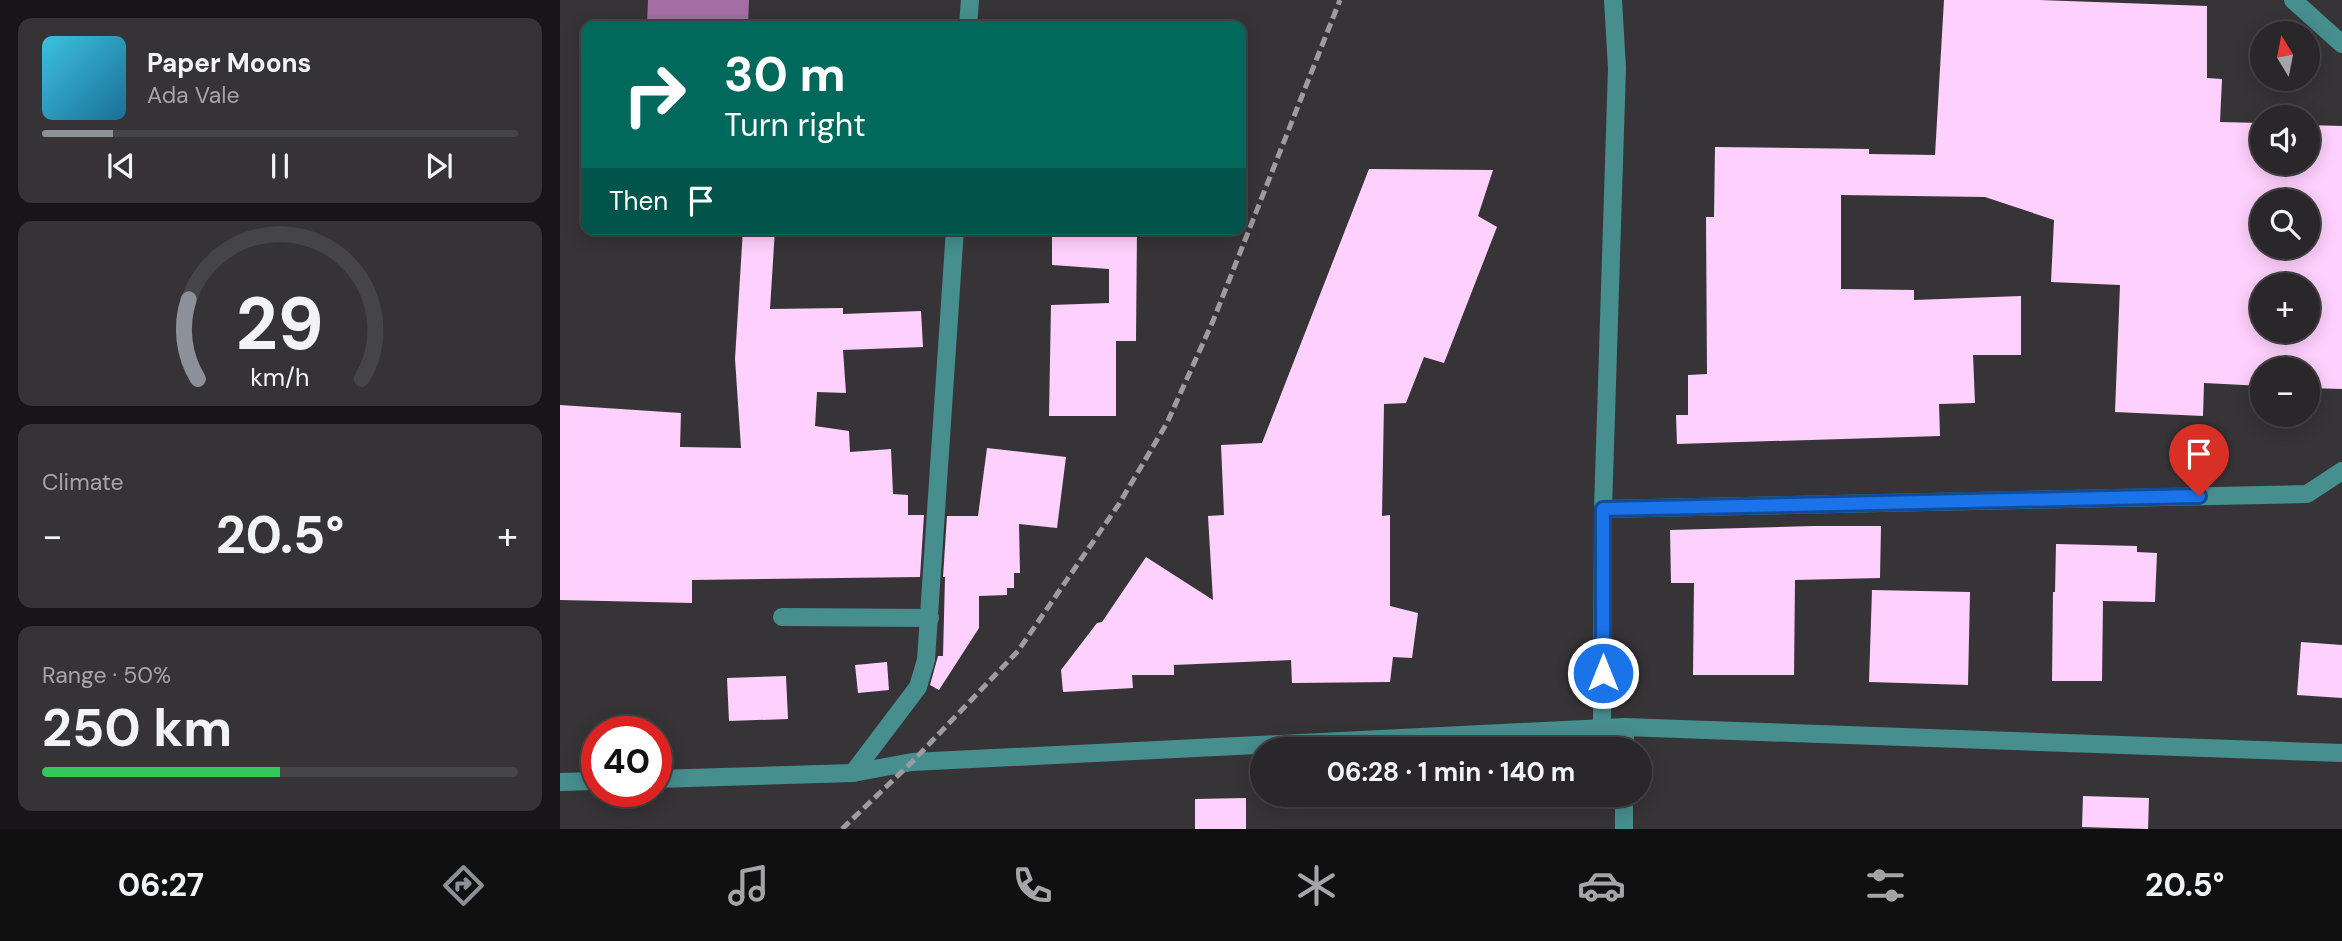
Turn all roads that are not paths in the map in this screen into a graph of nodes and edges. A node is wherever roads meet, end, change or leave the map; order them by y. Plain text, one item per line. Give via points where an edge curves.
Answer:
1 (970, 0) edge
2 (1613, 0) edge
3 (2293, 0) edge
4 (968, 21) edge
5 (2342, 44) edge
6 (955, 235) edge
7 (2342, 471) edge
8 (1603, 509) junction
9 (782, 617) dead end
10 (930, 618) junction
11 (1625, 727) junction
12 (1602, 728) junction
13 (1625, 737) edge
14 (2342, 753) edge
15 (853, 773) junction
16 (672, 779) edge
17 (581, 781) edge
18 (560, 782) edge
19 (1624, 807) edge
20 (1624, 829) edge

1 - 4 street
2 - 8 street via 1616,68
3 - 5 street
6 - 10 street
7 - 8 street via 2307,494
8 - 12 street
9 - 10 street
10 - 15 street via 918,687
11 - 12 street
11 - 13 street
11 - 14 street
12 - 15 street via 912,762
15 - 16 street
17 - 18 street
19 - 20 street

